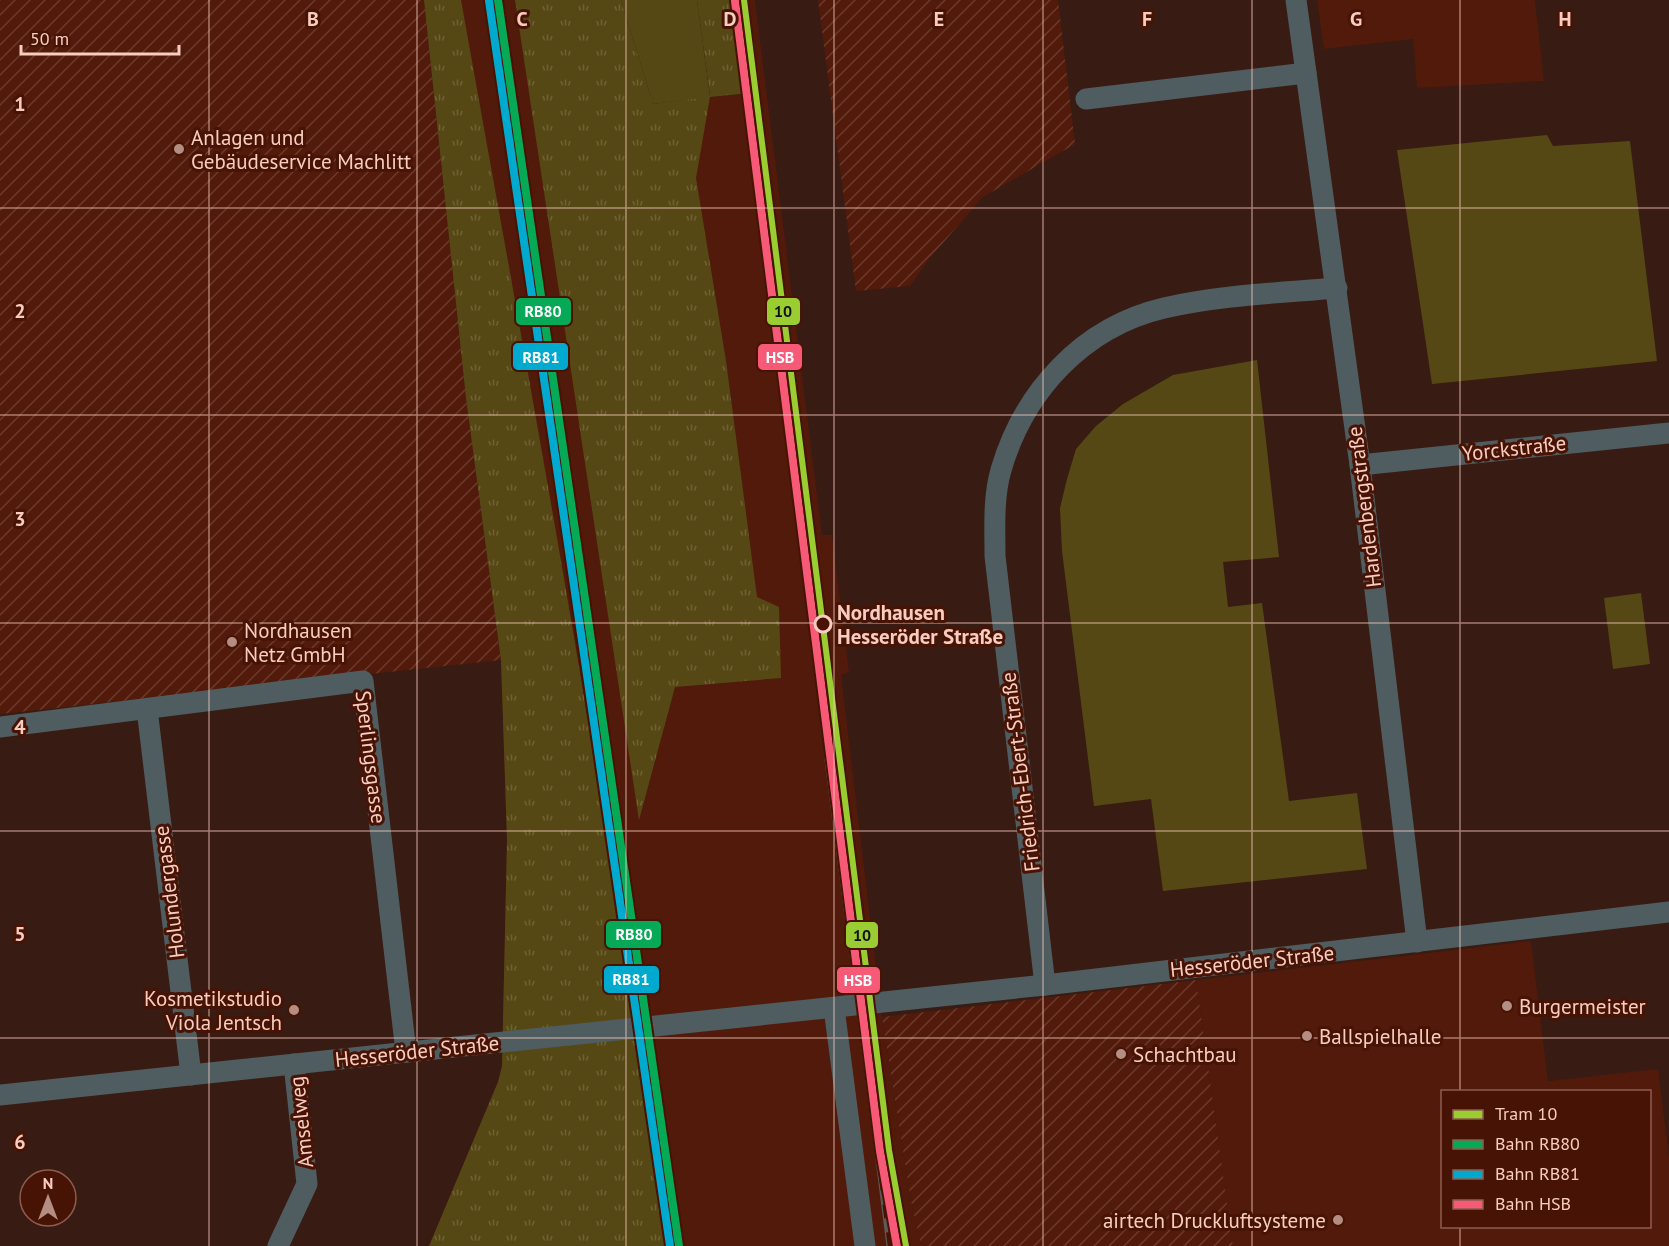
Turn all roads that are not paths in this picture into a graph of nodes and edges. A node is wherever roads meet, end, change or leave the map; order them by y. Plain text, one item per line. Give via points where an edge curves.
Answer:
1 (1296, 0) edge
2 (1306, 73) junction
3 (1086, 99) dead end
4 (1336, 288) junction
5 (1669, 433) edge
6 (1360, 465) junction
7 (147, 709) junction
8 (0, 727) edge
9 (1669, 912) edge
10 (1417, 942) junction
11 (1045, 985) junction
12 (834, 1008) junction
13 (406, 1052) junction
14 (294, 1064) junction
15 (191, 1075) junction
16 (0, 1095) edge
17 (278, 1246) edge
18 (865, 1246) edge

1 - 2 street, Hardenbergstraße
2 - 3 street
2 - 4 street, Hardenbergstraße
4 - 6 street, Hardenbergstraße
4 - 11 street, Friedrich-Ebert-Straße via 1198,301 1125,321 1061,364 1032,400 1013,435 1001,472 995,513 995,556
5 - 6 street, Yorckstraße
6 - 10 street, Hardenbergstraße
7 - 8 street, Sperlingsgasse
7 - 13 street, Sperlingsgasse via 363,681
7 - 15 street, Holundergasse
9 - 10 street, Hesseröder Straße
10 - 11 street, Hesseröder Straße
11 - 12 street, Hesseröder Straße
12 - 13 street, Hesseröder Straße
12 - 18 street
13 - 14 street, Hesseröder Straße
14 - 15 street, Hesseröder Straße
14 - 17 street, Amselweg via 307,1184
15 - 16 street, Hesseröder Straße

